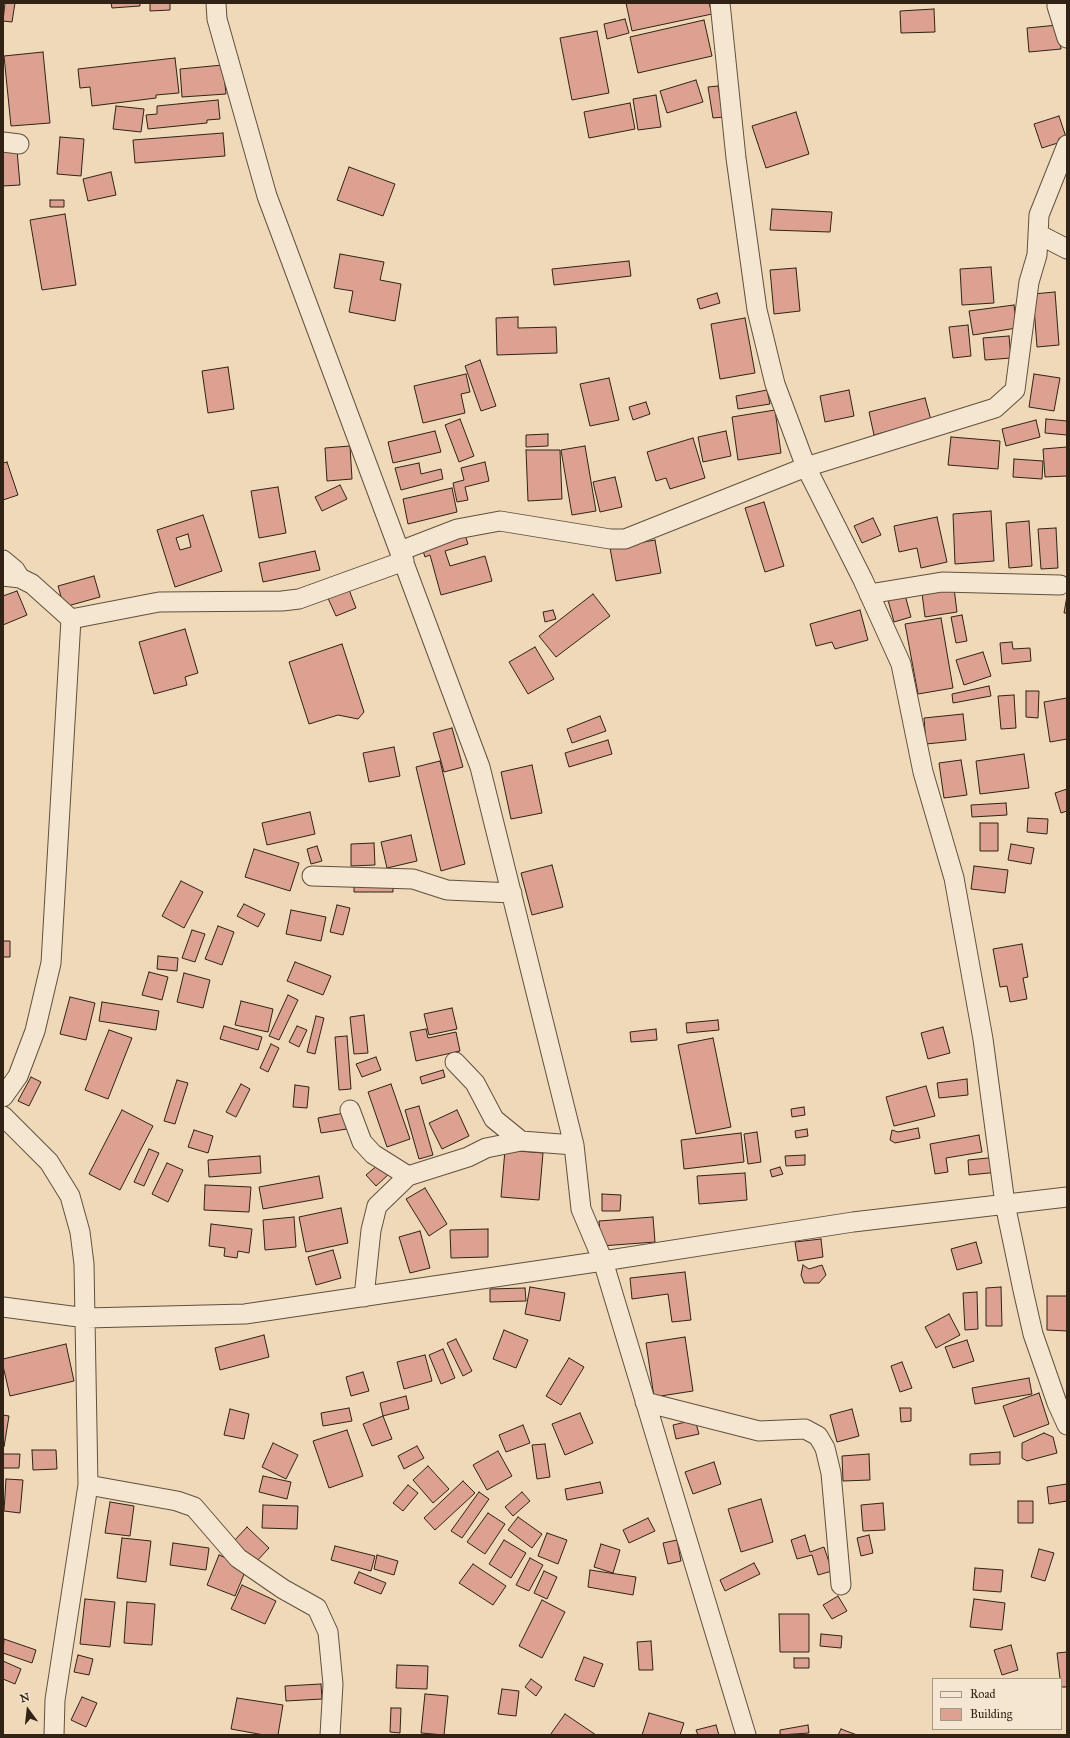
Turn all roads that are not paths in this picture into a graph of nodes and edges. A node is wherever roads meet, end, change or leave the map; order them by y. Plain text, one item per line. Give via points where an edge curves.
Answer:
1 (216, 3) edge
2 (720, 3) edge
3 (1059, 5) edge
4 (1067, 38) edge
5 (1067, 145) edge
6 (1038, 234) junction
7 (1067, 249) edge
8 (806, 467) junction
9 (402, 556) junction
10 (3, 560) edge
11 (12, 577) edge
12 (1060, 585) dead end
13 (869, 594) junction
14 (71, 619) junction
15 (312, 876) dead end
16 (512, 893) junction
17 (456, 1062) dead end
18 (3, 1097) edge
19 (350, 1110) dead end
20 (3, 1116) edge
21 (494, 1119) junction
22 (521, 1141) junction
23 (574, 1145) junction
24 (486, 1148) junction
25 (408, 1176) junction
26 (1067, 1197) edge
27 (1005, 1204) junction
28 (603, 1262) junction
29 (364, 1297) junction
30 (3, 1307) edge
31 (86, 1318) junction
32 (645, 1402) junction
33 (1067, 1424) edge
34 (88, 1485) junction
35 (841, 1585) dead end
36 (54, 1735) edge
37 (330, 1735) edge
38 (746, 1735) edge

1 - 9 street via 218,19 267,196
2 - 8 street via 736,158 757,310 775,384
3 - 4 street
5 - 6 street via 1039,216
6 - 7 street
6 - 8 street via 1037,255 1029,282 1015,390 995,408
8 - 9 street via 626,539 610,539 500,521 457,529
8 - 13 street
9 - 14 street via 299,599 159,602
9 - 16 street via 480,767
10 - 11 street via 15,570
11 - 14 street via 32,584
12 - 13 street via 942,582
13 - 27 street via 901,664 923,772 954,878 983,1039
14 - 18 street via 51,963 36,1031 18,1076
15 - 16 street via 413,880 447,890
16 - 23 street
17 - 21 street via 475,1083
19 - 25 street via 362,1142 373,1154
20 - 31 street via 49,1162 70,1196 80,1232
21 - 22 street
21 - 24 street
22 - 23 street
22 - 24 street
23 - 28 street via 581,1209
24 - 25 street via 468,1157
25 - 29 street via 378,1206 371,1230
26 - 27 street
27 - 28 street via 853,1222
27 - 33 street via 1033,1334
28 - 29 street
28 - 32 street
29 - 31 street via 245,1314
30 - 31 street
31 - 34 street
32 - 35 street via 759,1431 804,1429 818,1436 825,1448 831,1473
32 - 38 street
34 - 36 street via 55,1700
34 - 37 street via 177,1501 194,1507 238,1558 283,1589 318,1608 328,1632 333,1684

